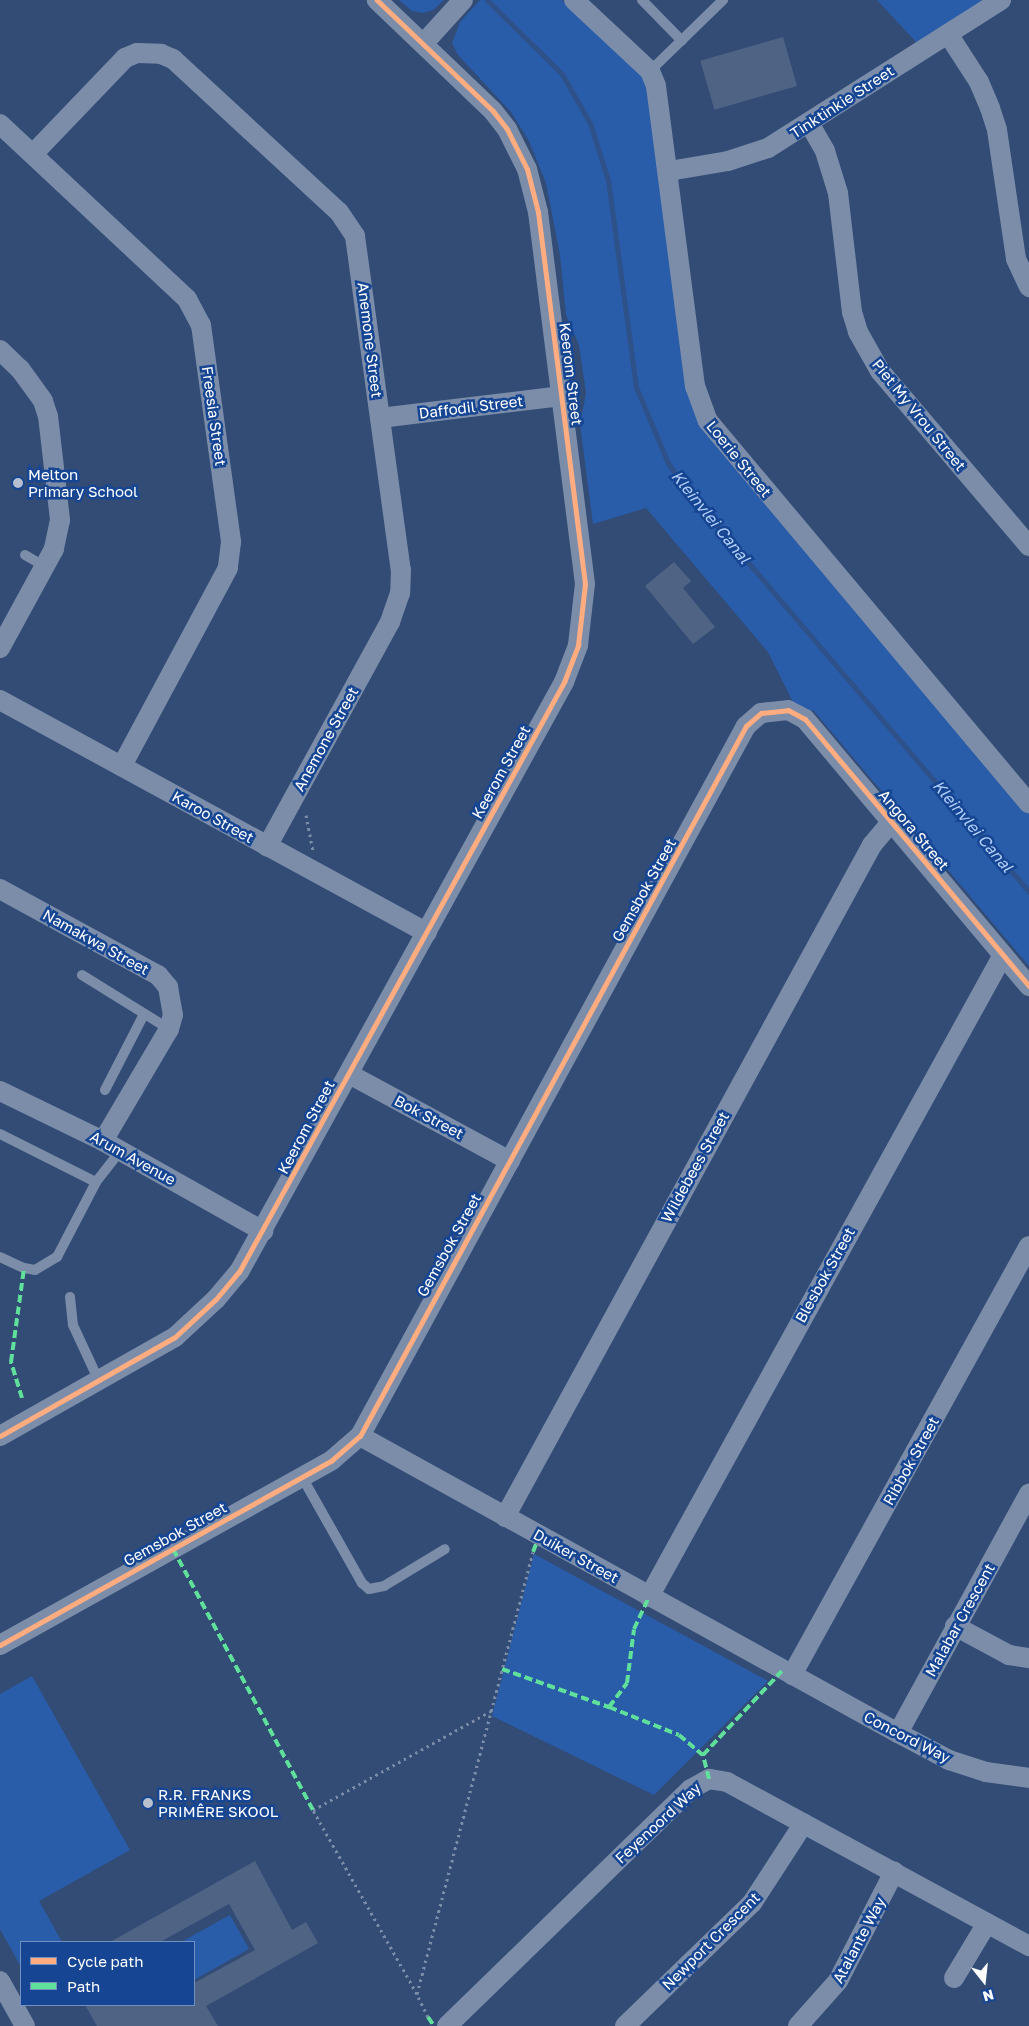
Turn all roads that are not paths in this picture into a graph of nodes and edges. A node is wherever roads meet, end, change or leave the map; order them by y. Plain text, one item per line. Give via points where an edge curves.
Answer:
1 (377, 0) edge
2 (574, 0) edge
3 (642, 0) edge
4 (723, 0) edge
5 (1001, 0) edge
6 (457, 6) edge
7 (948, 34) junction
8 (682, 40) junction
9 (424, 43) junction
10 (650, 71) junction
11 (809, 123) junction
12 (0, 124) edge
13 (34, 154) junction
14 (669, 171) junction
15 (1029, 287) edge
16 (0, 350) edge
17 (562, 396) junction
18 (380, 418) junction
19 (1029, 546) edge
20 (25, 555) dead end
21 (44, 566) junction
22 (0, 648) edge
23 (0, 700) edge
24 (770, 710) joint
25 (122, 766) junction
26 (1029, 803) edge
27 (891, 822) junction
28 (267, 847) junction
29 (0, 889) edge
30 (427, 933) junction
31 (1003, 955) junction
32 (82, 975) dead end
33 (1029, 986) edge
34 (144, 1014) junction
35 (169, 1029) junction
36 (349, 1074) junction
37 (0, 1090) edge
38 (105, 1090) dead end
39 (0, 1134) edge
40 (111, 1146) junction
41 (510, 1160) junction
42 (96, 1182) junction
43 (263, 1231) junction
44 (1029, 1246) edge
45 (0, 1257) edge
46 (70, 1297) dead end
47 (99, 1381) junction
48 (0, 1436) edge
49 (360, 1436) junction
50 (302, 1477) junction
51 (1027, 1504) edge
52 (505, 1517) junction
53 (445, 1549) dead end
54 (649, 1597) junction
55 (955, 1626) junction
56 (0, 1645) edge
57 (1029, 1658) edge
58 (792, 1675) junction
59 (898, 1733) junction
60 (1029, 1778) edge
61 (804, 1823) junction
62 (894, 1872) junction
63 (987, 1923) junction
64 (1029, 1946) edge
65 (954, 1978) dead end
66 (0, 1981) edge
67 (25, 2026) edge
68 (448, 2026) edge
69 (625, 2026) edge
70 (798, 2026) edge

1 - 9 street, Keerom Street
2 - 10 street
3 - 8 lane
4 - 8 lane
5 - 7 street, Tinktinkie Street
6 - 9 street
7 - 11 street, Tinktinkie Street
7 - 15 street via 979,82 990,108 1016,259
8 - 10 lane
9 - 17 street, Keerom Street via 493,111 507,129 527,169 538,212
10 - 14 street, Loerie Street via 661,108
11 - 14 street, Tinktinkie Street via 753,154
11 - 19 street, Piet My Vrou Street via 833,173 852,312 865,346 880,371
12 - 13 street, Freesia Street
13 - 18 street, Anemone Street via 126,58 151,52 173,59 348,223 359,252
13 - 25 street, Freesia Street via 187,299 201,325 205,346 230,542 228,568
14 - 26 street, Loerie Street via 695,386 708,421
16 - 21 street via 31,382 48,416 60,520 59,535
17 - 18 street, Daffodil Street
17 - 30 street, Keerom Street via 585,584 578,645 564,682
18 - 28 street, Anemone Street via 401,570 396,608
20 - 21 lane
21 - 22 street
23 - 25 street, Karoo Street
24 - 27 street, Angora Street via 788,710 804,719
24 - 41 street, Gemsbok Street via 746,726
25 - 28 street, Karoo Street
27 - 31 street, Angora Street
27 - 52 street, Wildebees Street via 872,845
28 - 30 street, Karoo Street
29 - 35 street, Namakwa Street via 158,975 172,999 173,1015
30 - 36 street, Keerom Street
31 - 33 street, Angora Street
31 - 54 street, Blesbok Street
32 - 34 lane
34 - 35 lane
34 - 38 lane
35 - 40 street, Namakwa Street
36 - 41 street, Bok Street
36 - 43 street, Keerom Street
37 - 40 street, Arum Avenue
39 - 42 lane
40 - 42 lane
40 - 43 street, Arum Avenue
41 - 49 street, Gemsbok Street
42 - 45 lane via 65,1246 52,1262 35,1270
43 - 47 street, Keerom Street via 238,1272 196,1319 174,1337
44 - 58 street, Ribbok Street
46 - 47 lane via 73,1325
47 - 48 street, Keerom Street
49 - 50 street, Gemsbok Street via 332,1460
49 - 52 street, Duiker Street
50 - 53 lane via 362,1583 369,1589 384,1586
50 - 56 street, Gemsbok Street
51 - 55 street, Malabar Crescent
52 - 54 street, Duiker Street
54 - 58 street, Duiker Street
55 - 57 street via 1009,1655
55 - 59 street, Malabar Crescent
58 - 59 street, Concord Way
59 - 60 street, Concord Way via 950,1760 986,1772
61 - 62 street, Feyenoord Way
61 - 68 street, Feyenoord Way via 722,1779 696,1784
61 - 69 street, Newport Crescent via 752,1903
62 - 63 street, Feyenoord Way
62 - 70 street, Atalante Way via 838,1981
63 - 64 street, Feyenoord Way
63 - 65 street
66 - 67 street

